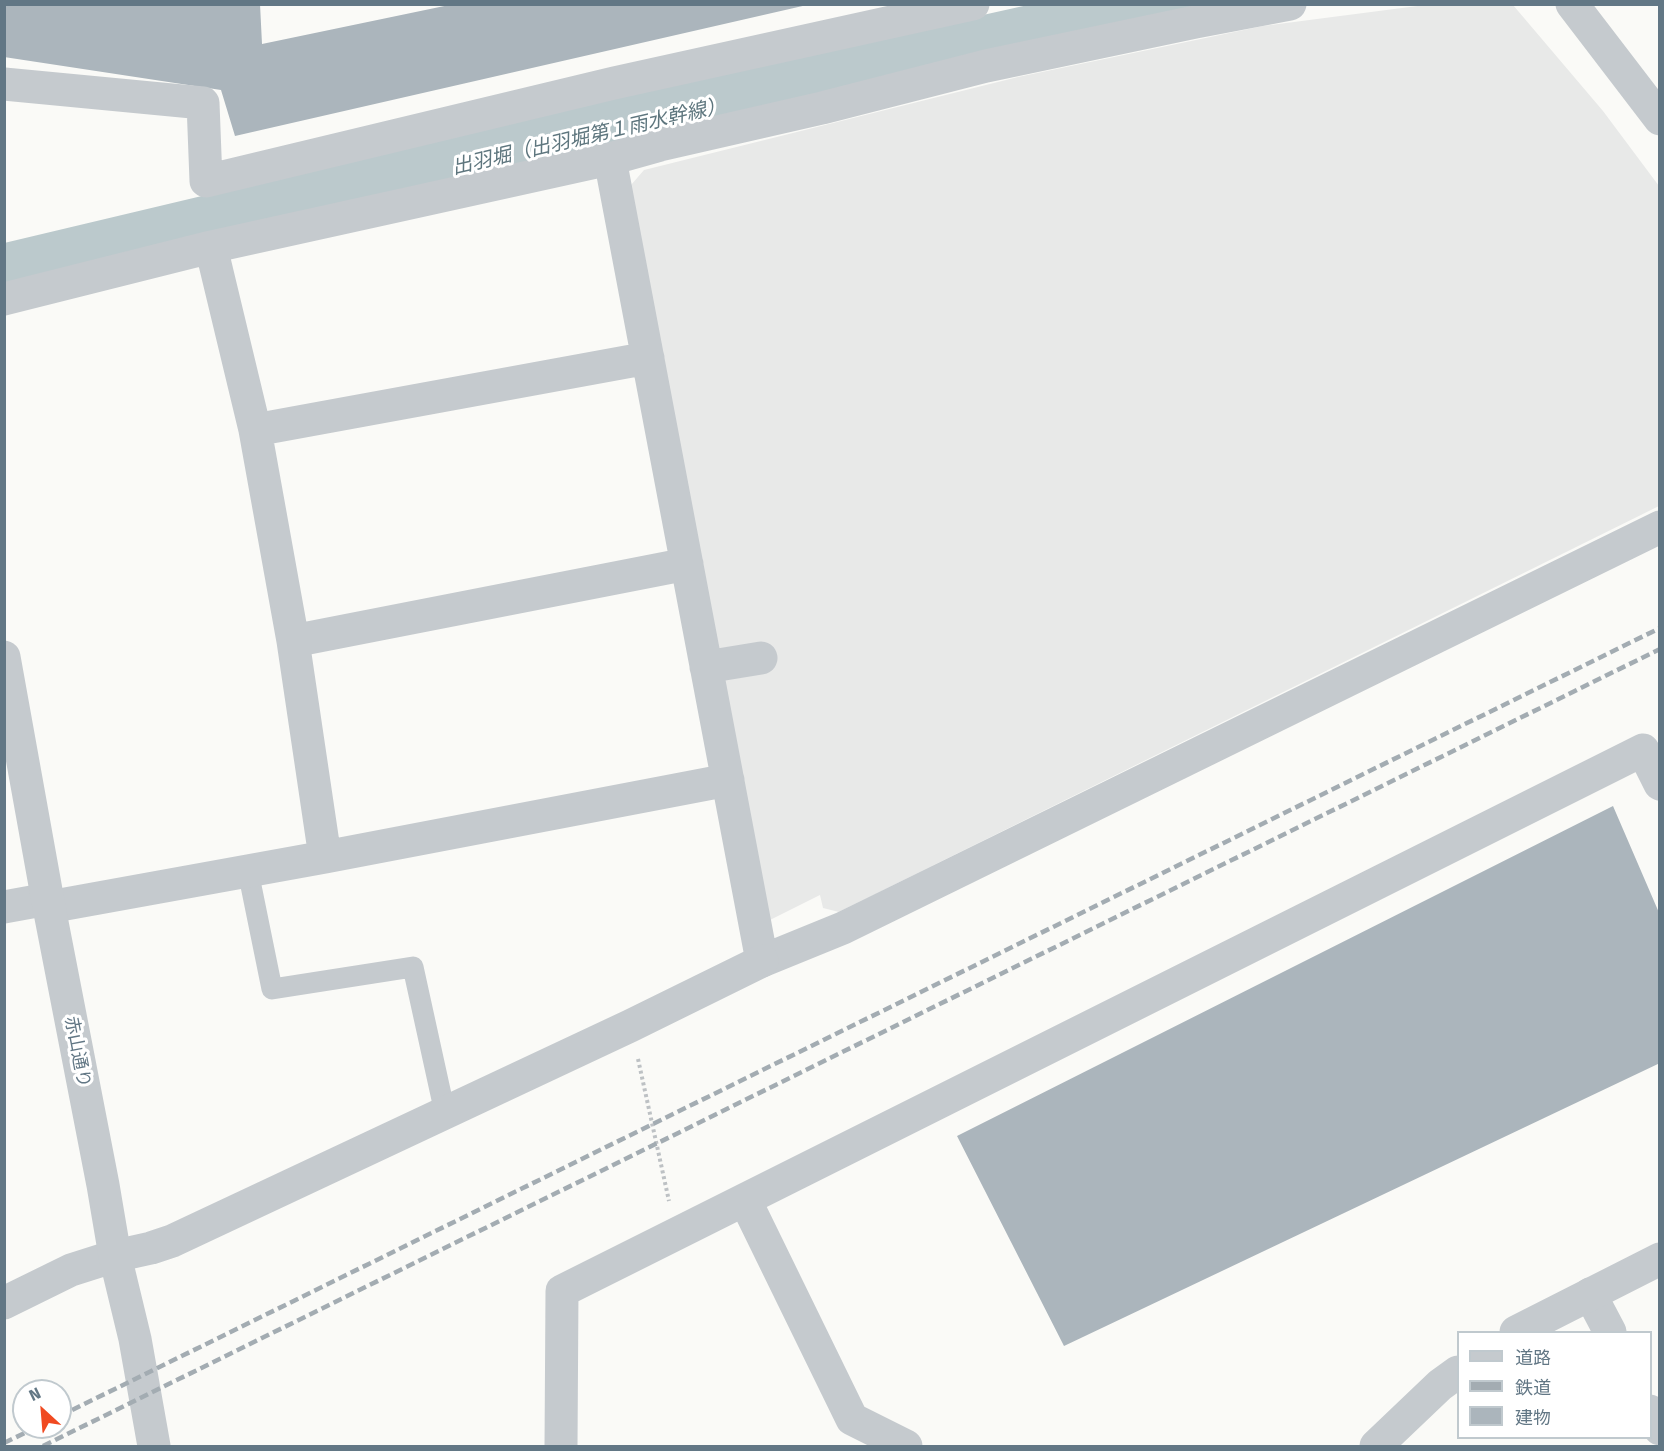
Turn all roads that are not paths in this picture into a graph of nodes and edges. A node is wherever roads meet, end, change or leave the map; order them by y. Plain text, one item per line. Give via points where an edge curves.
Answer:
1 (973, 4) edge
2 (1290, 4) edge
3 (1572, 4) edge
4 (4, 84) edge
5 (1659, 119) edge
6 (610, 159) junction
7 (211, 247) junction
8 (4, 299) edge
9 (648, 358) junction
10 (255, 430) junction
11 (1659, 527) edge
12 (687, 564) junction
13 (293, 641) junction
14 (4, 657) edge
15 (761, 658) dead end
16 (706, 668) junction
17 (728, 780) junction
18 (1659, 784) edge
19 (325, 857) junction
20 (248, 871) junction
21 (49, 903) junction
22 (4, 907) edge
23 (762, 961) junction
24 (445, 1113) junction
25 (745, 1200) junction
26 (115, 1256) junction
27 (1659, 1259) edge
28 (1590, 1294) junction
29 (4, 1303) edge
30 (1517, 1331) edge
31 (1609, 1331) edge
32 (1457, 1373) edge
33 (1652, 1415) edge
34 (1659, 1429) edge
35 (153, 1446) edge
36 (561, 1446) edge
37 (906, 1446) edge
38 (1376, 1446) edge

1 - 4 street via 206,181 204,103
2 - 6 street via 986,66
3 - 5 street
6 - 7 street
6 - 9 street
7 - 8 street
7 - 10 street
9 - 10 street
9 - 12 street
10 - 13 street
11 - 23 street via 843,928
12 - 13 street
12 - 16 street
13 - 19 street
14 - 21 street, 赤山通り
15 - 16 street
16 - 17 street
17 - 19 street
17 - 23 street
18 - 25 street via 1643,750
19 - 20 street
20 - 21 street
20 - 24 lane via 272,989 413,967
21 - 22 street
21 - 26 street, 赤山通り
23 - 24 street
24 - 26 street via 172,1241
25 - 36 street via 562,1291
25 - 37 street via 852,1419
26 - 29 street via 71,1270
26 - 35 street, 赤山通り via 135,1339
27 - 28 street
28 - 30 street
28 - 31 street
32 - 38 street
33 - 34 street

